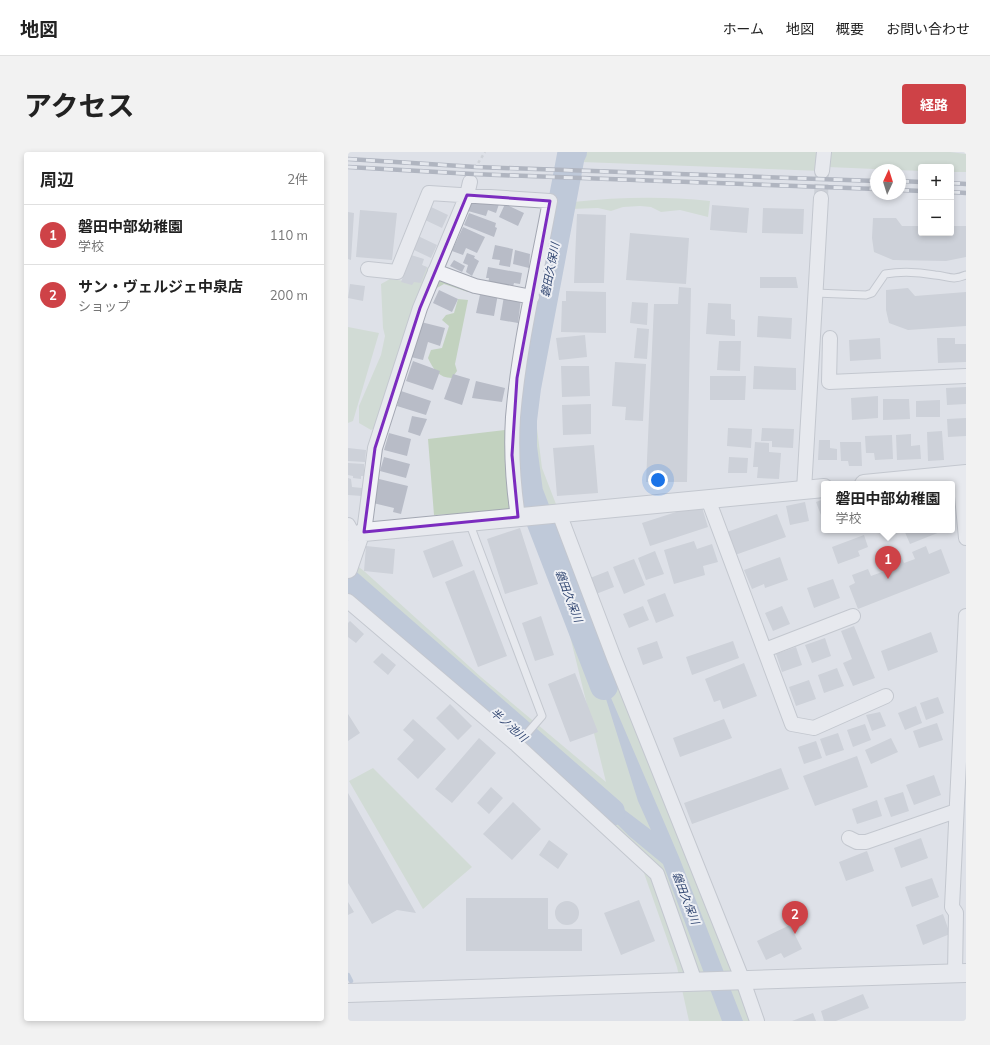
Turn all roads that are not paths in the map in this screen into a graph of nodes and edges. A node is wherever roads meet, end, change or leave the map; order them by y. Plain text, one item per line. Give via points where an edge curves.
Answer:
1 (824, 152) edge
2 (822, 171) tunnel mouth
3 (468, 188) junction
4 (820, 198) tunnel mouth
5 (368, 269) dead end
6 (436, 271) junction
7 (966, 276) edge
8 (815, 293) junction
9 (532, 297) junction
10 (830, 338) dead end
11 (966, 376) edge
12 (963, 474) edge
13 (894, 481) edge
14 (821, 488) edge
15 (804, 490) junction
16 (708, 499) junction
17 (556, 513) junction
18 (523, 517) junction
19 (469, 522) junction
20 (357, 533) edge
21 (966, 538) edge
22 (348, 569) edge
23 (348, 601) edge
24 (853, 616) dead end
25 (966, 616) edge
26 (765, 650) junction
27 (886, 696) dead end
28 (962, 739) edge
29 (517, 745) junction
30 (956, 811) junction
31 (849, 838) dead end
32 (960, 973) edge
33 (741, 981) junction
34 (697, 982) junction
35 (348, 993) edge
36 (757, 1021) edge

1 - 2 street
3 - 5 street via 429,193 397,272
3 - 6 street
3 - 9 street via 550,201
4 - 8 street
6 - 9 street via 475,286
6 - 20 street via 420,308 376,448
7 - 8 lane via 948,279 937,275 899,272 885,274 872,293 866,295
8 - 15 street
9 - 18 street via 517,378 513,418 512,456
10 - 11 street via 829,382
12 - 13 street
12 - 21 street
14 - 15 street
15 - 16 street
16 - 17 street
16 - 26 street
17 - 18 street
17 - 33 street
18 - 19 street
19 - 20 street
19 - 29 lane via 542,716
20 - 22 street
23 - 29 street
24 - 26 street
25 - 28 street
26 - 27 street via 792,724 814,728
28 - 30 street
29 - 34 street via 657,874
30 - 31 street via 866,842 857,842
30 - 32 street via 952,907 956,913
32 - 33 street
33 - 34 street
33 - 36 street
34 - 35 street

